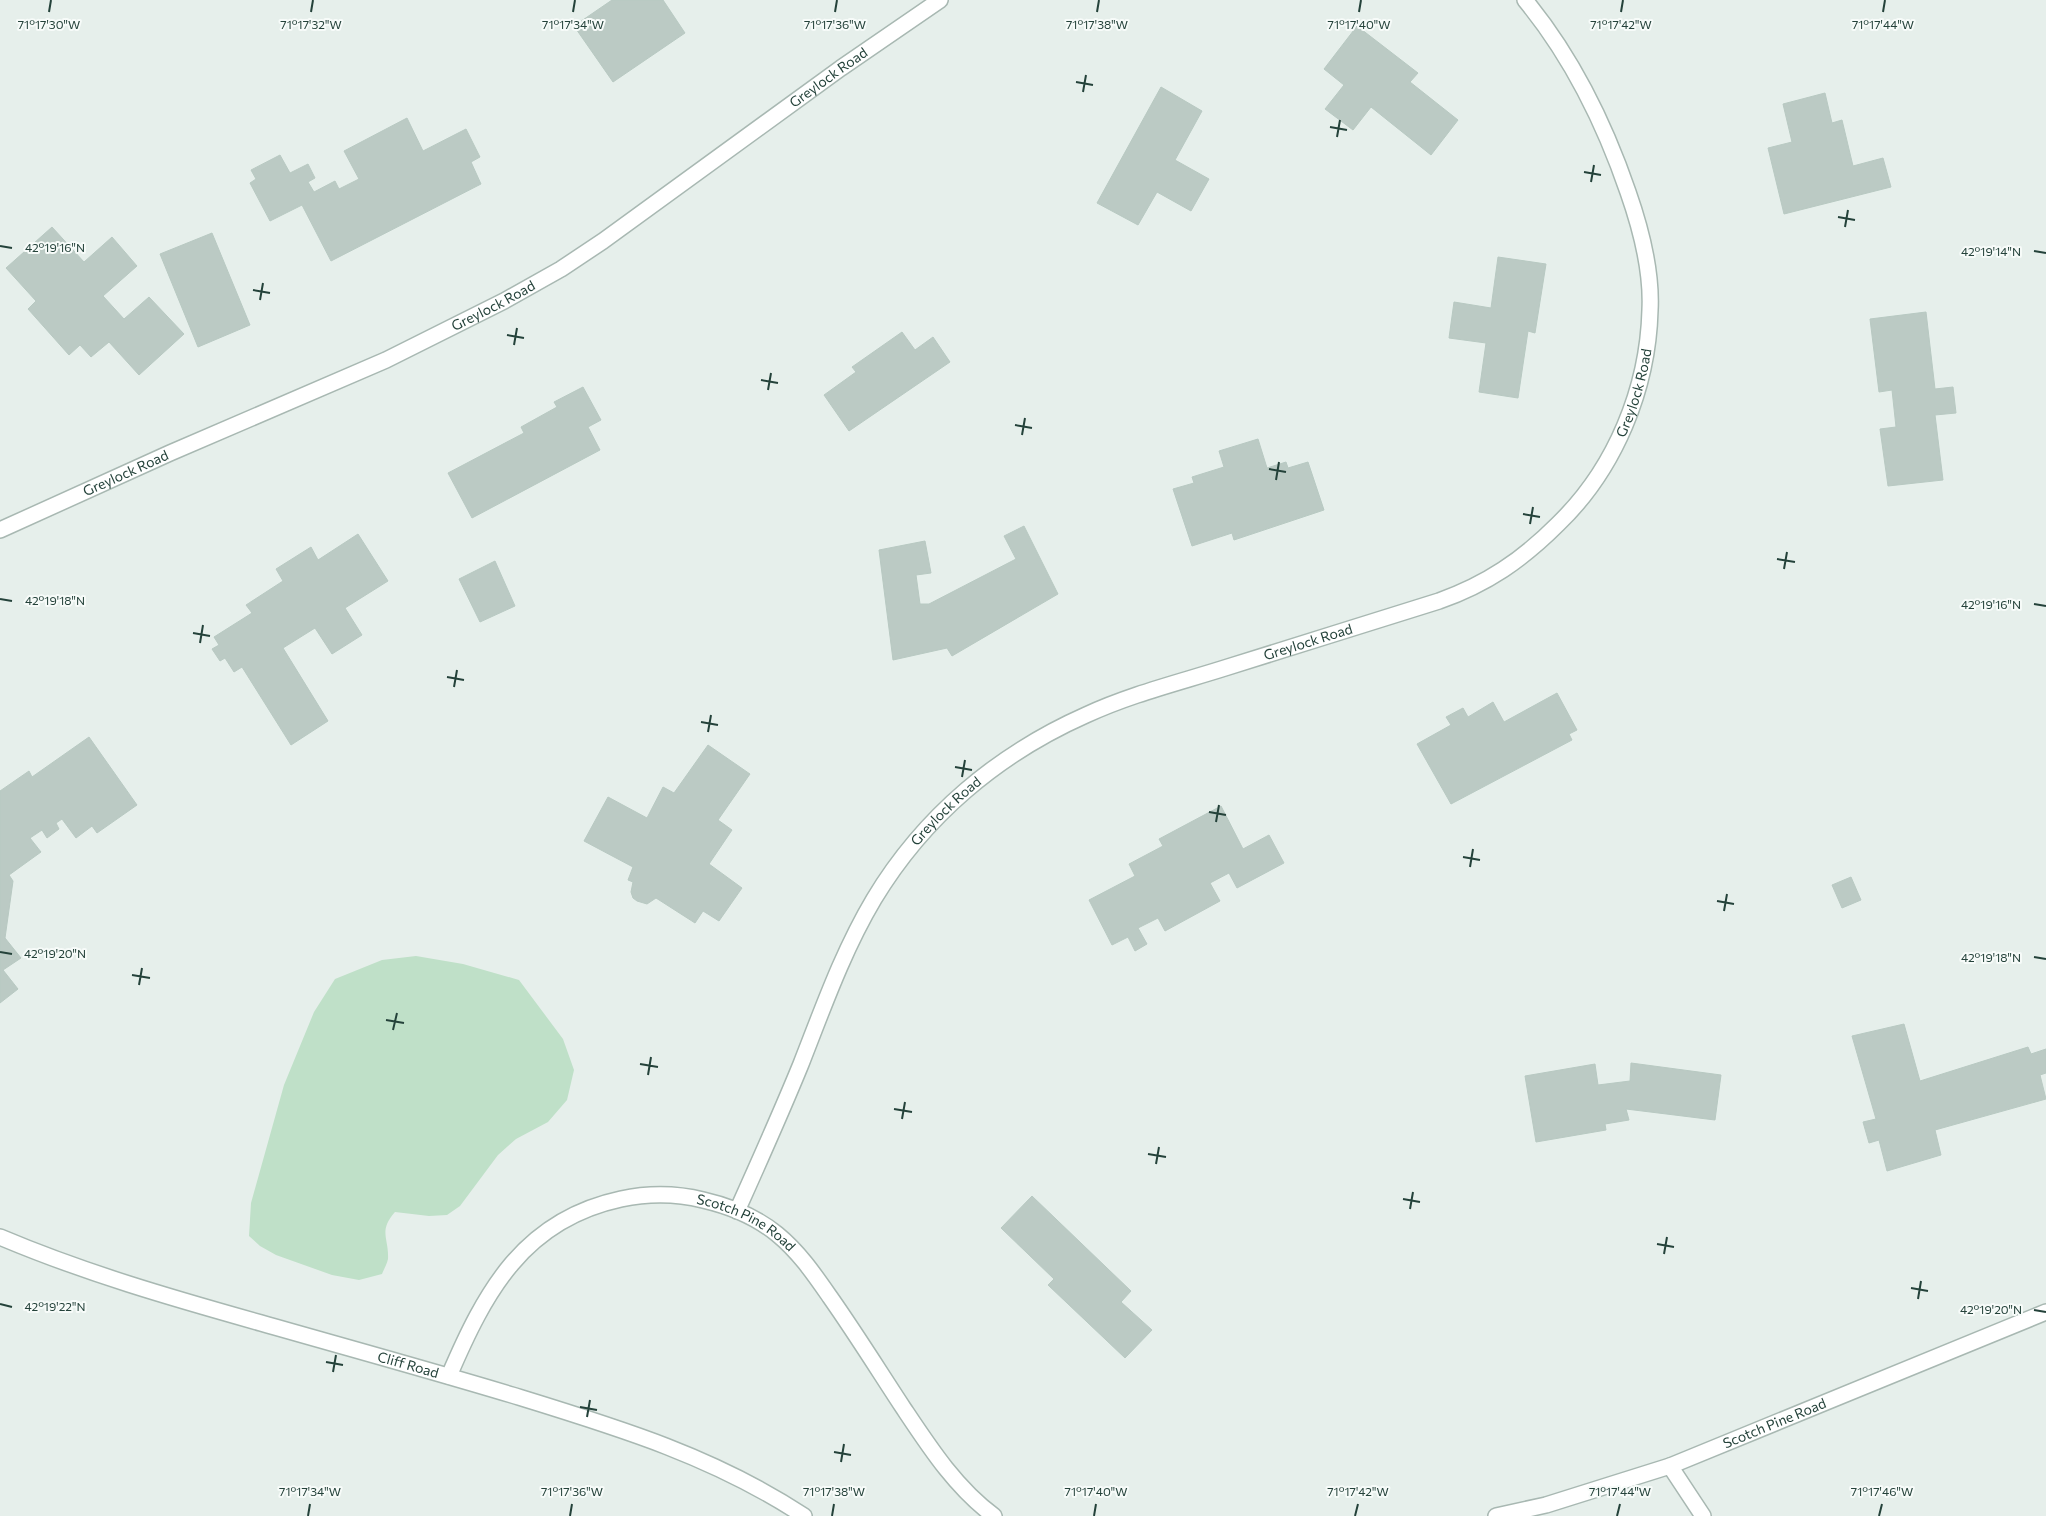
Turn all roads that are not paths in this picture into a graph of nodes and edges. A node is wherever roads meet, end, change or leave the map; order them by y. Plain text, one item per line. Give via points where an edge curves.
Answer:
1 (940, 0) edge
2 (1525, 0) edge
3 (0, 530) edge
4 (737, 1211) junction
5 (0, 1237) edge
6 (2046, 1312) edge
7 (448, 1376) junction
8 (1670, 1466) junction
9 (804, 1516) edge
10 (994, 1516) edge
11 (1496, 1516) edge
12 (1703, 1516) edge

1 - 3 street, Greylock Road via 603,241 504,301 394,356
2 - 4 street, Greylock Road via 1555,39 1603,125 1634,210 1646,266 1650,308 1642,374 1629,415 1602,470 1578,504 1546,536 1505,569 1476,586 1439,601 1107,706 1043,736 968,788 909,849 859,925
4 - 7 street, Scotch Pine Road via 690,1197 651,1194 601,1204 557,1226 525,1248 499,1278
4 - 10 street, Scotch Pine Road via 776,1233 792,1247 933,1453 967,1493
5 - 7 street, Cliff Road via 133,1286
6 - 8 street, Scotch Pine Road
7 - 9 street, Cliff Road via 659,1442 724,1470
8 - 11 street, Scotch Pine Road via 1546,1505
8 - 12 street

